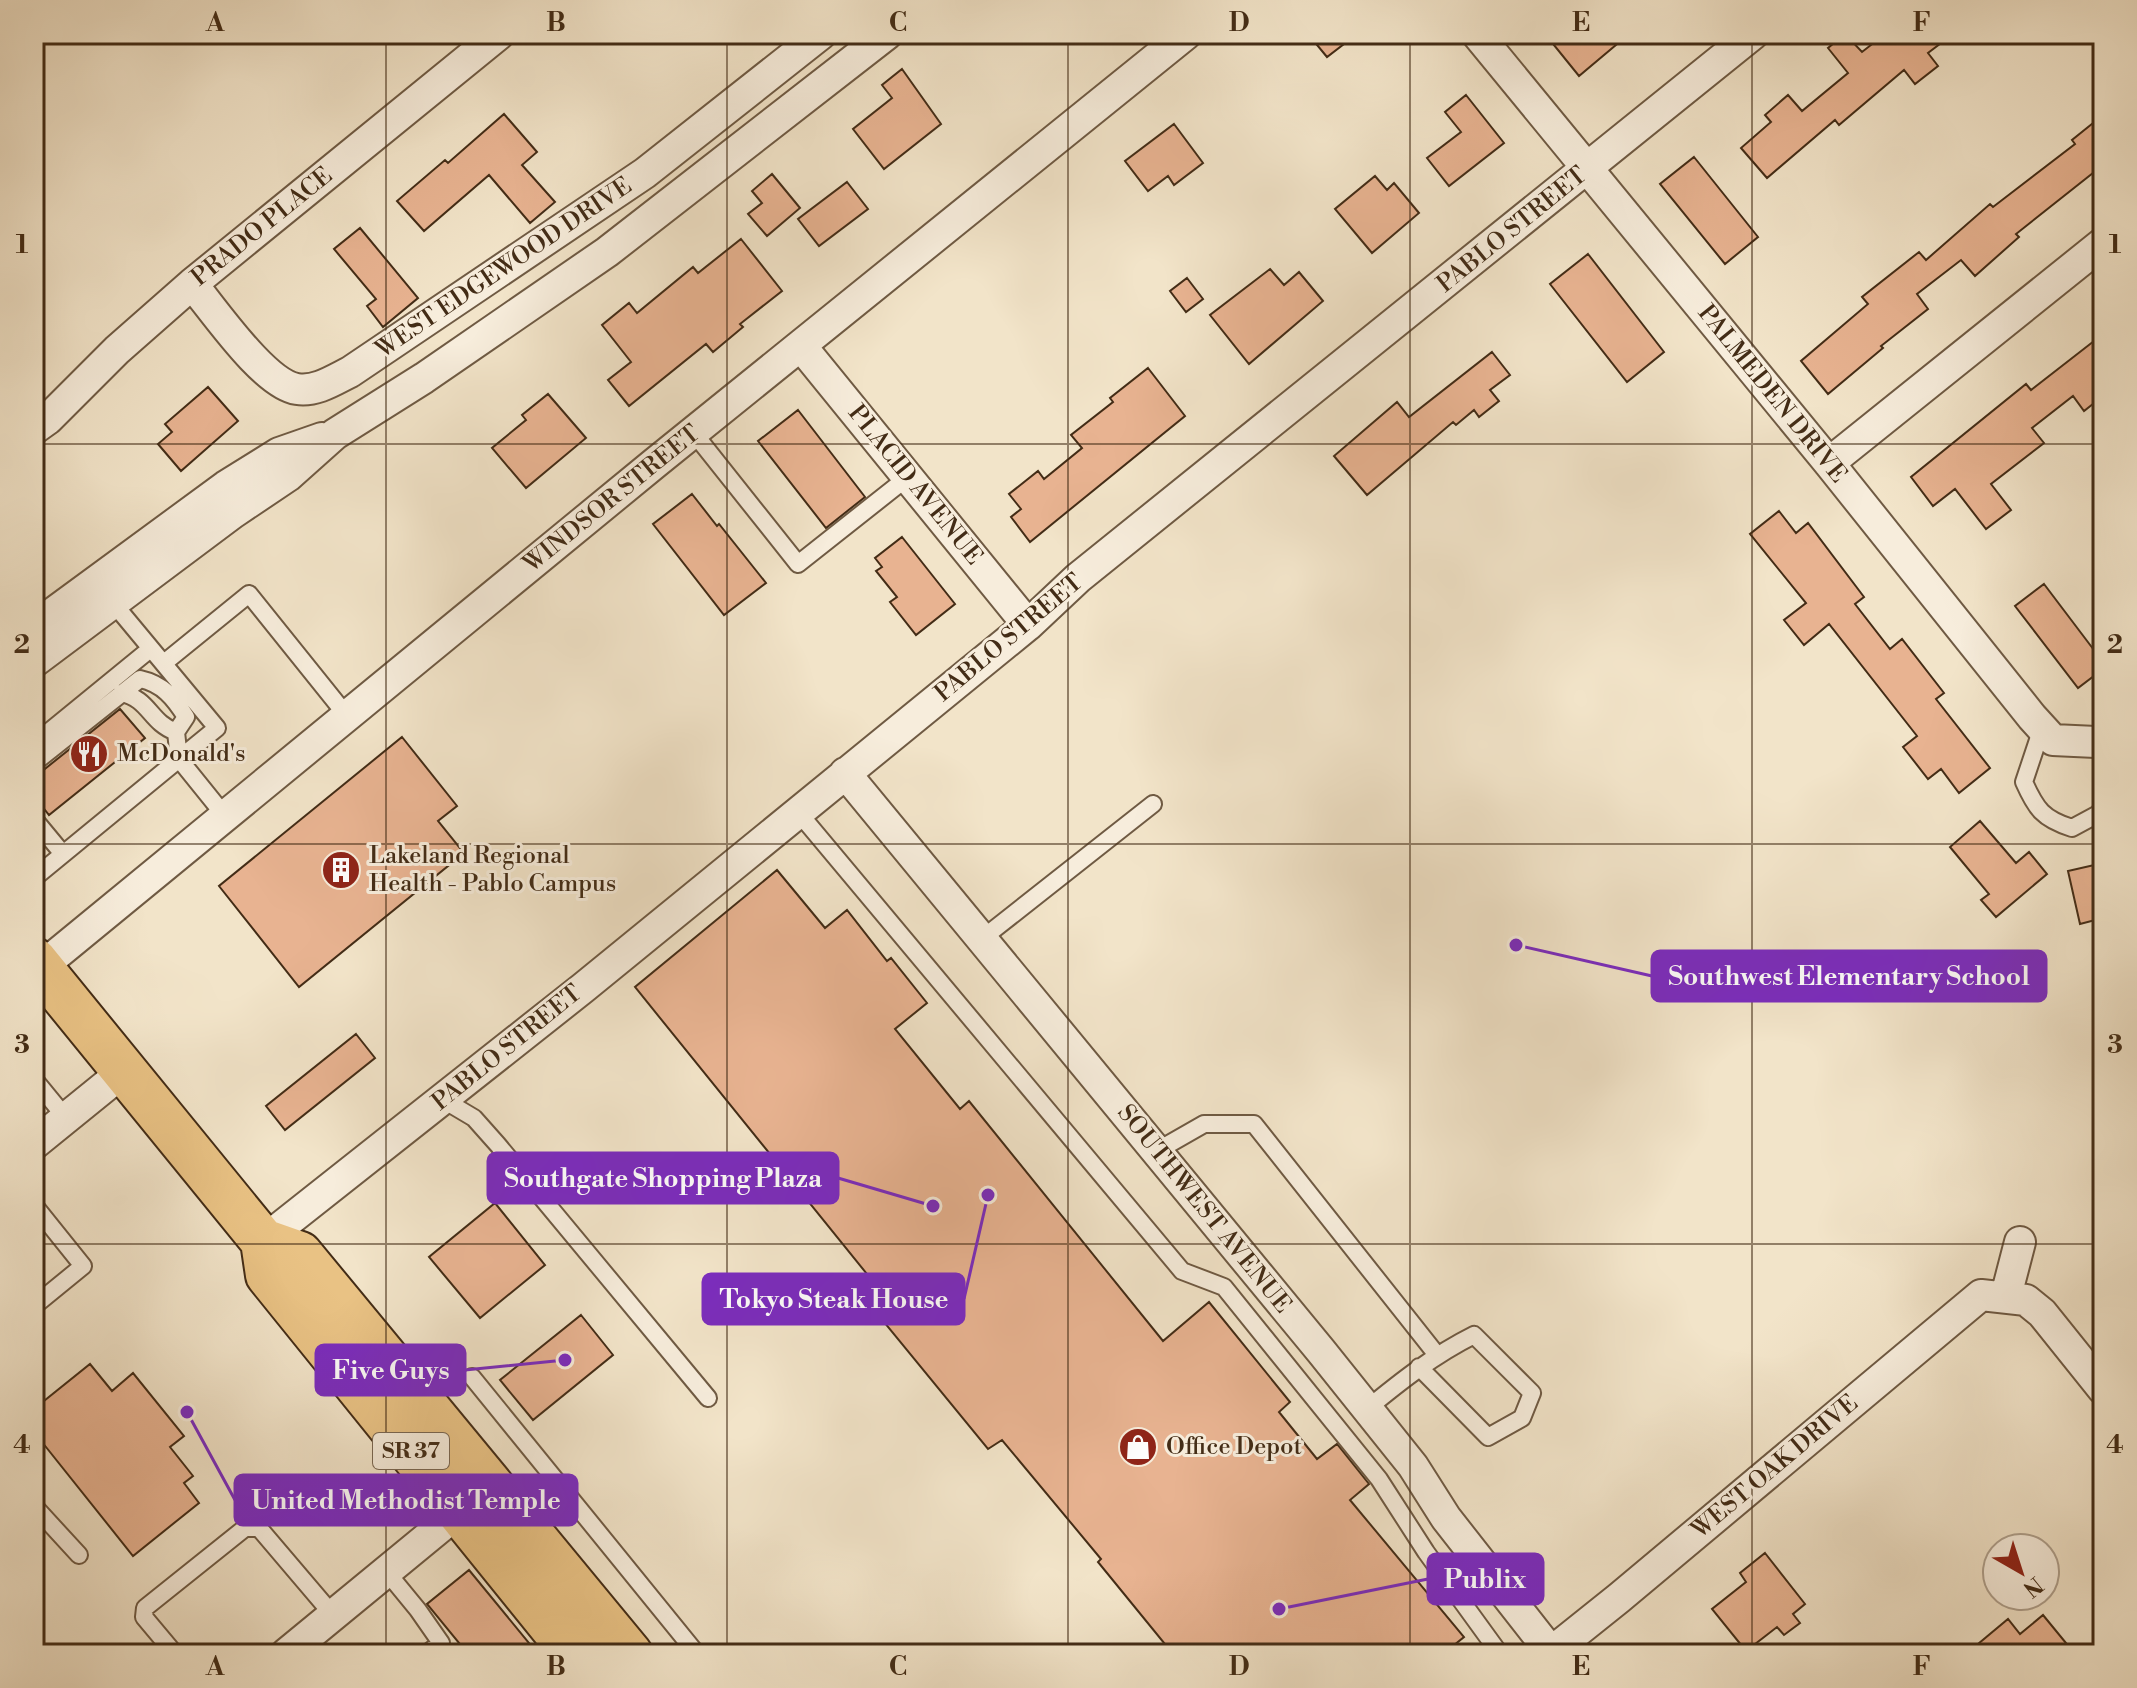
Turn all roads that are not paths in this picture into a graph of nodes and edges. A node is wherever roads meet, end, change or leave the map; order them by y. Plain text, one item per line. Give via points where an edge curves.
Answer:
1 (499, 34) edge
2 (821, 34) edge
3 (887, 34) edge
4 (1186, 34) edge
5 (1477, 34) edge
6 (1753, 34) edge
7 (1588, 169) junction
8 (2103, 243) edge
9 (192, 284) junction
10 (801, 346) junction
11 (34, 429) edge
12 (693, 432) junction
13 (1829, 463) junction
14 (908, 477) junction
15 (104, 592) junction
16 (1028, 625) junction
17 (34, 627) edge
18 (149, 650) junction
19 (34, 662) edge
20 (164, 663) junction
21 (121, 693) junction
22 (347, 716) junction
23 (2042, 728) junction
24 (176, 732) junction
25 (2088, 740) edge
26 (34, 744) edge
27 (179, 759) junction
28 (34, 763) edge
29 (845, 773) junction
30 (1153, 804) dead end
31 (2103, 807) edge
32 (798, 812) junction
33 (225, 816) junction
34 (34, 819) edge
35 (63, 854) junction
36 (34, 878) edge
37 (983, 938) junction
38 (37, 964) edge
39 (124, 1071) junction
40 (34, 1079) edge
41 (442, 1099) junction
42 (66, 1118) junction
43 (34, 1144) edge
44 (1155, 1152) junction
45 (37, 1215) edge
46 (263, 1241) junction
47 (2020, 1242) dead end
48 (2006, 1296) junction
49 (34, 1306) edge
50 (1437, 1355) junction
51 (1419, 1367) junction
52 (472, 1377) dead end
53 (2103, 1389) edge
54 (708, 1398) dead end
55 (1367, 1409) junction
56 (476, 1498) junction
57 (34, 1506) edge
58 (79, 1555) dead end
59 (386, 1571) junction
60 (333, 1615) junction
61 (445, 1648) edge
62 (1550, 1653) edge
63 (175, 1654) edge
64 (286, 1654) edge
65 (426, 1654) edge
66 (574, 1654) edge
67 (630, 1654) edge
68 (697, 1654) edge
69 (1500, 1654) edge

1 - 9 street, PRADO PLACE
2 - 9 street, WEST EDGEWOOD DRIVE via 645,173 350,372 318,388 297,389 265,371
3 - 15 street, WEST EDGEWOOD DRIVE via 607,252 424,378 335,434 279,453 226,486
4 - 10 street, WINDSOR STREET
5 - 7 street, PALMEDEN DRIVE
6 - 7 street, PABLO STREET
7 - 13 street, PALMEDEN DRIVE
7 - 16 street, PABLO STREET via 1078,578
8 - 13 street
9 - 11 street, PRADO PLACE
10 - 12 street, WINDSOR STREET
10 - 14 street, PLACID AVENUE
12 - 14 lane via 798,564
12 - 22 street, WINDSOR STREET
13 - 23 street, PALMEDEN DRIVE
14 - 16 street, PLACID AVENUE
15 - 17 street, WEST EDGEWOOD DRIVE
15 - 18 lane
15 - 19 street, WEST EDGEWOOD DRIVE
16 - 29 street, PABLO STREET
18 - 20 lane
18 - 26 lane
20 - 22 lane via 249,594
20 - 27 lane via 217,728
21 - 24 lane via 137,697 163,727
21 - 24 lane via 140,679 155,682 186,717
21 - 28 lane
22 - 33 street, WINDSOR STREET
23 - 25 street, PALMEDEN DRIVE via 2053,740
23 - 31 lane via 2024,782 2034,806 2053,822 2072,828
24 - 27 lane
27 - 33 lane
27 - 35 lane
29 - 32 street, PABLO STREET
29 - 37 street, SOUTHWEST AVENUE
30 - 37 lane
32 - 41 street, PABLO STREET
32 - 69 lane via 1182,1271 1224,1287 1379,1479
33 - 38 street, WINDSOR STREET
34 - 35 lane
35 - 36 lane
37 - 44 street, SOUTHWEST AVENUE
38 - 39 main road
39 - 42 street
39 - 46 main road
40 - 42 lane
41 - 46 street, PABLO STREET
41 - 54 lane via 474,1118
42 - 43 street
44 - 50 lane via 1204,1124 1254,1124
44 - 55 street, SOUTHWEST AVENUE
45 - 49 lane via 83,1266
46 - 56 main road, SR 37 via 300,1254
47 - 48 street
48 - 53 street via 2026,1300 2042,1313
48 - 62 street, WEST OAK DRIVE via 1981,1295 1963,1308
50 - 51 lane
50 - 51 lane via 1474,1335 1532,1393 1522,1418 1488,1437
51 - 55 lane
52 - 68 lane
55 - 62 street, SOUTHWEST AVENUE
56 - 59 street
56 - 66 main road, SR 37
56 - 67 main road, SR 37
57 - 58 lane
59 - 60 street
59 - 61 lane
60 - 63 lane via 259,1528 245,1528 145,1608 144,1617
60 - 64 street
61 - 65 lane

